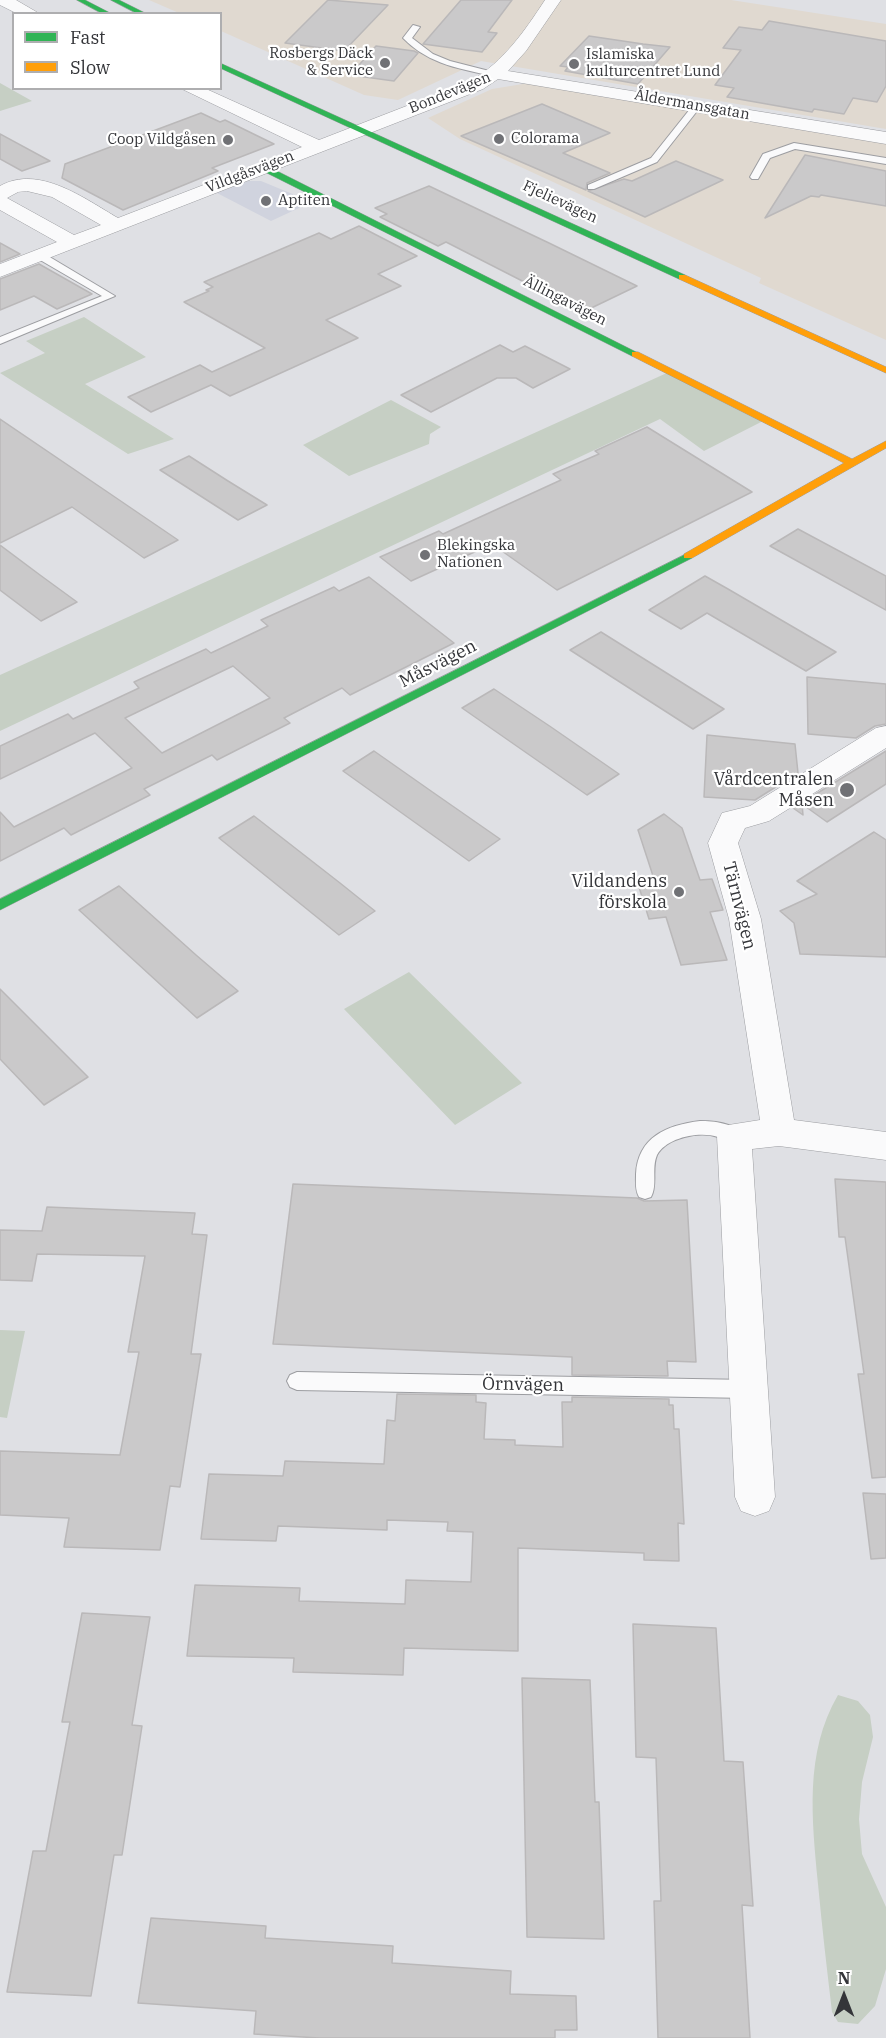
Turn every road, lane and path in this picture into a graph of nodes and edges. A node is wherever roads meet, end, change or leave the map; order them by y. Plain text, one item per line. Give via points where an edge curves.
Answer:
1 (3, 0) edge
2 (80, 0) edge
3 (114, 0) edge
4 (553, 0) edge
5 (28, 12) edge
6 (105, 12) edge
7 (140, 12) edge
8 (416, 27) dead end
9 (222, 66) edge
10 (497, 74) junction
11 (192, 90) edge
12 (697, 106) junction
13 (363, 120) junction
14 (384, 120) junction
15 (405, 129) dead end
16 (886, 138) edge
17 (316, 146) junction
18 (886, 161) edge
19 (262, 167) junction
20 (755, 177) dead end
21 (591, 188) dead end
22 (0, 194) edge
23 (0, 202) edge
24 (116, 225) junction
25 (72, 242) junction
26 (39, 255) junction
27 (0, 271) edge
28 (0, 341) edge
29 (886, 370) edge
30 (886, 444) edge
31 (853, 464) junction
32 (886, 735) edge
33 (0, 905) edge
34 (779, 1132) junction
35 (734, 1136) junction
36 (886, 1146) edge
37 (645, 1192) dead end
38 (297, 1381) dead end
39 (749, 1389) junction
40 (755, 1497) dead end

1 - 5 street
2 - 6 street
3 - 7 street
4 - 10 street, Bondevägen via 510,62
8 - 10 lane via 407,39 430,56
9 - 13 street, Fjelievägen
10 - 12 street, Åldermansgatan
10 - 14 street, Bondevägen
11 - 17 street
12 - 16 street, Åldermansgatan
12 - 21 lane via 654,160
13 - 14 street, Vildgåsvägen
13 - 17 street, Vildgåsvägen
13 - 29 street, Fjelievägen
14 - 15 street
17 - 19 street, Vildgåsvägen
18 - 20 lane via 794,146 766,156
19 - 24 street, Vildgåsvägen
19 - 31 street, Ällingavägen
22 - 24 street via 14,186 37,184
23 - 25 street
24 - 25 street, Vildgåsvägen
25 - 26 street, Vildgåsvägen
26 - 27 street, Vildgåsvägen
26 - 28 lane via 110,297
30 - 31 street, Måsvägen
31 - 33 street, Måsvägen via 654,575
32 - 34 street, Tärnvägen via 759,814 733,820 723,843 745,919
34 - 35 street
34 - 36 street
35 - 37 lane via 717,1129 688,1130 665,1137 652,1147 644,1165
35 - 39 street
38 - 39 lane, Örnvägen
39 - 40 street

